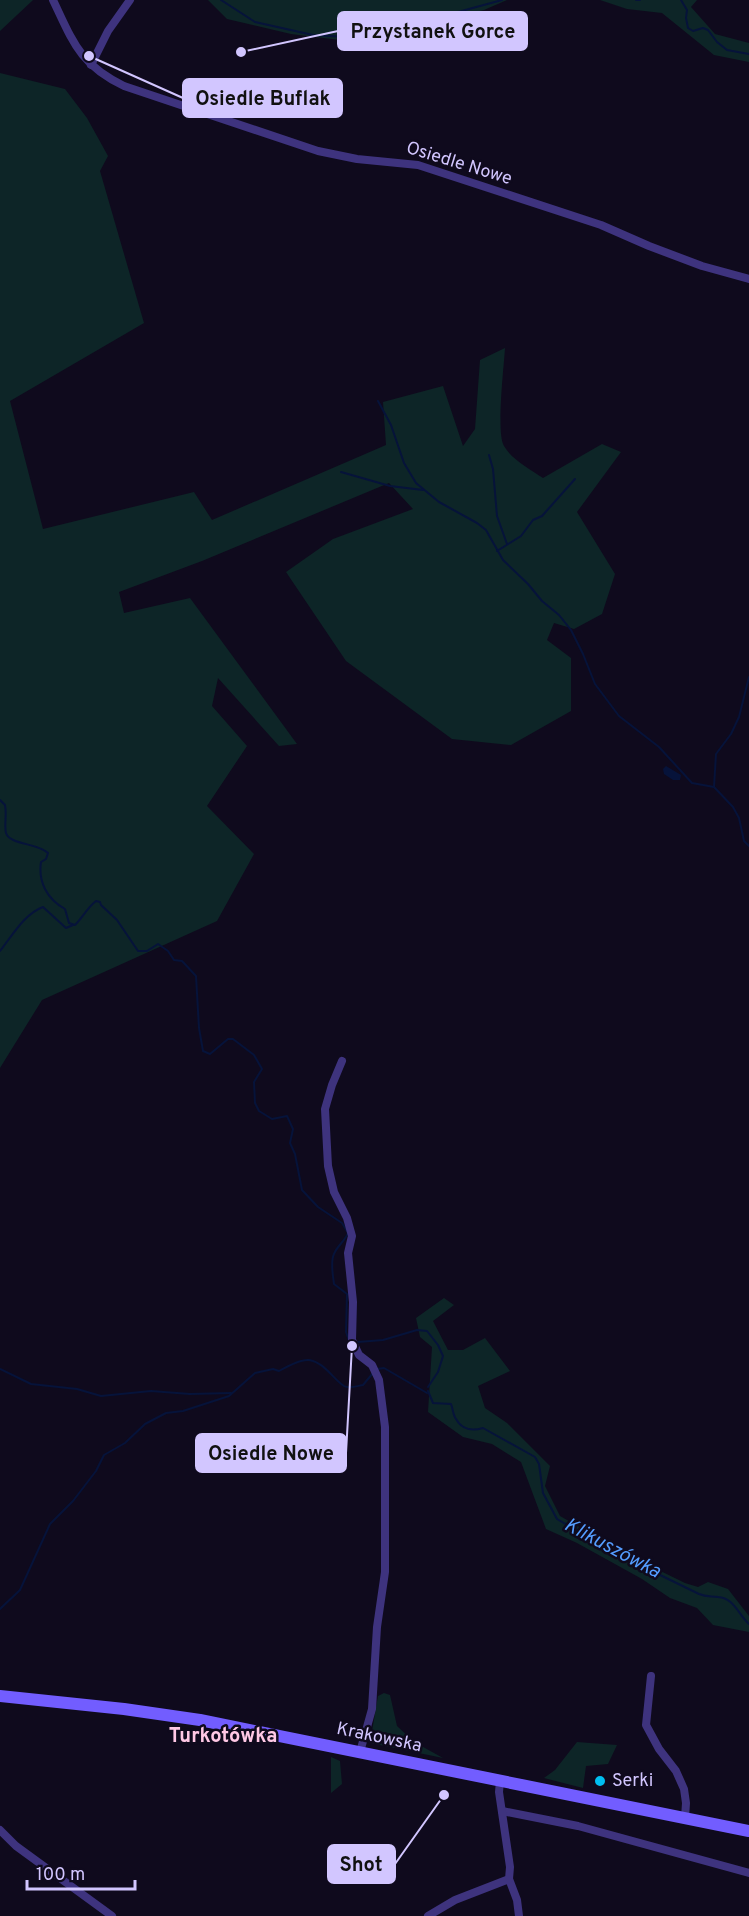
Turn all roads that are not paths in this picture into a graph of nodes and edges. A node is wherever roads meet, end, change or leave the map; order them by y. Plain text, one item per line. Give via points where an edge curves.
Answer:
1 (53, 0) edge
2 (130, 0) edge
3 (91, 65) junction
4 (749, 279) edge
5 (342, 1060) dead end
6 (651, 1676) dead end
7 (0, 1696) edge
8 (360, 1752) junction
9 (500, 1781) junction
10 (502, 1811) junction
11 (685, 1818) junction
12 (0, 1830) edge
13 (749, 1832) edge
14 (749, 1873) edge
15 (509, 1879) junction
16 (112, 1916) edge
17 (428, 1916) edge
18 (519, 1916) edge

1 - 3 street, Osiedle Nowe via 78,49
2 - 3 street
3 - 4 street, Osiedle Nowe via 124,87 164,101 318,150 357,159 418,165
5 - 8 street via 325,1109 328,1166 352,1236 348,1253 352,1340 359,1355 376,1371 385,1427 385,1572 372,1709
6 - 11 street via 645,1725 680,1780
7 - 8 main road, Krakowska via 167,1714
8 - 9 main road, Krakowska
9 - 10 street
9 - 11 main road, Krakowska
10 - 14 street via 578,1826
10 - 15 street
11 - 13 main road, Krakowska
12 - 16 street
15 - 17 street via 455,1900
15 - 18 street

